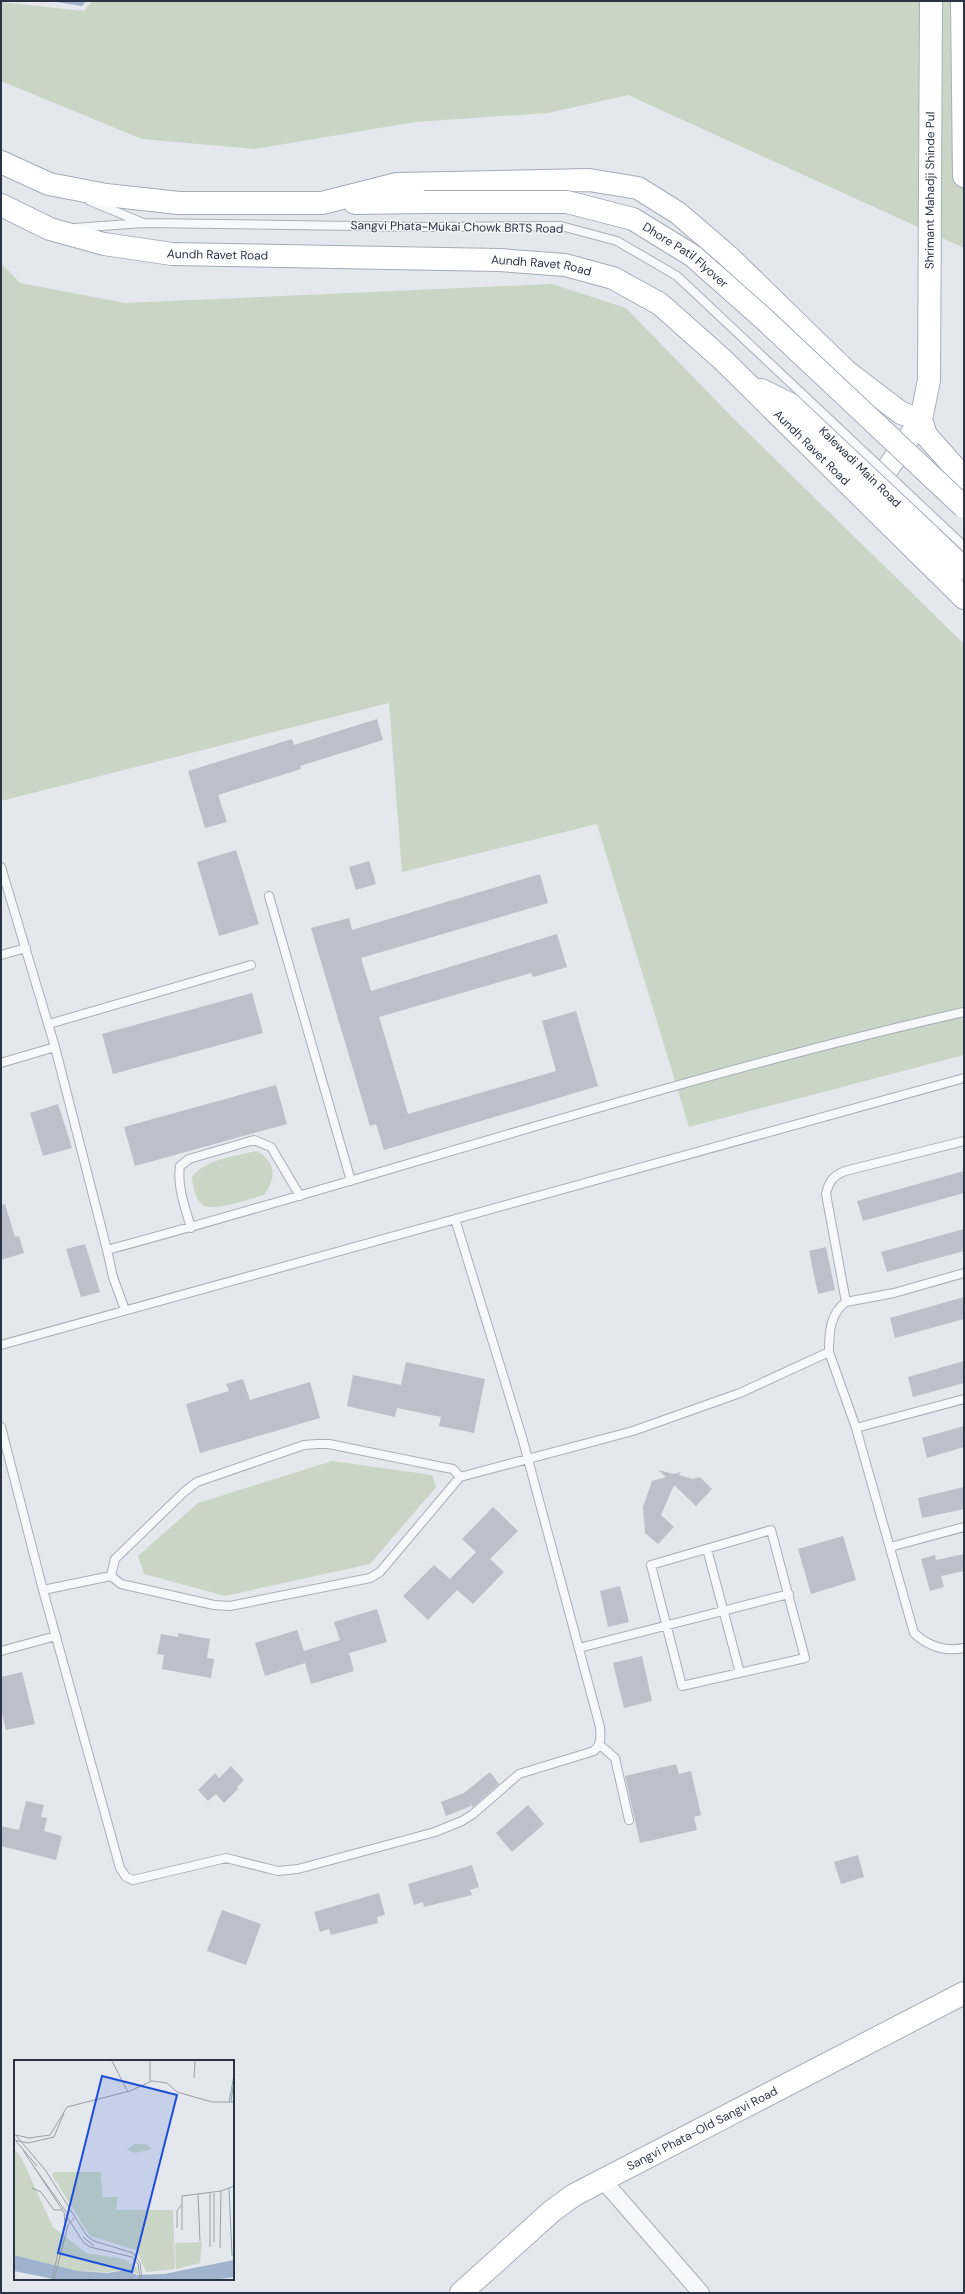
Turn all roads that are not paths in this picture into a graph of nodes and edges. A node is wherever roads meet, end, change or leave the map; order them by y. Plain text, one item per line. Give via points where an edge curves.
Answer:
1 (931, 1) edge
2 (962, 1) edge
3 (1, 162) edge
4 (964, 176) edge
5 (49, 184) junction
6 (322, 203) junction
7 (1, 205) edge
8 (143, 223) junction
9 (50, 229) junction
10 (744, 381) junction
11 (921, 420) junction
12 (964, 478) edge
13 (877, 484) junction
14 (964, 507) edge
15 (964, 546) edge
16 (964, 569) edge
17 (964, 598) edge
18 (1, 867) edge
19 (269, 896) dead end
20 (26, 948) junction
21 (1, 955) edge
22 (252, 965) dead end
23 (964, 1012) edge
24 (49, 1024) junction
25 (56, 1047) junction
26 (1, 1063) edge
27 (964, 1078) edge
28 (964, 1141) edge
29 (351, 1181) junction
30 (300, 1196) junction
31 (455, 1219) junction
32 (191, 1228) junction
33 (107, 1250) junction
34 (964, 1273) edge
35 (846, 1302) junction
36 (125, 1310) junction
37 (1, 1345) edge
38 (829, 1352) junction
39 (964, 1398) edge
40 (1, 1427) edge
41 (856, 1428) junction
42 (528, 1458) junction
43 (460, 1477) junction
44 (964, 1527) edge
45 (890, 1547) junction
46 (707, 1549) junction
47 (111, 1576) junction
48 (43, 1590) junction
49 (789, 1594) junction
50 (724, 1611) junction
51 (666, 1626) junction
52 (56, 1636) junction
53 (579, 1648) junction
54 (964, 1648) edge
55 (1, 1651) edge
56 (740, 1673) junction
57 (600, 1745) junction
58 (629, 1820) dead end
59 (964, 1993) edge
60 (602, 2179) junction
61 (461, 2293) edge
62 (701, 2293) edge

1 - 11 main road, Shrimant Mahadji Shinde Pul via 929,380
2 - 4 main road
3 - 5 main road
5 - 6 main road via 106,195 179,203
5 - 8 lane, Sangvi Phata-Mukai Chowk BRTS Road
6 - 11 main road via 397,184 589,180 638,188 678,212 728,256 846,371 901,413
6 - 14 main road, Dhore Patil Flyover, bridge via 567,202 633,219 693,256 764,319
7 - 9 main road, Aundh Ravet Road
8 - 9 lane, Sangvi Phata-Mukai Chowk BRTS Road
8 - 15 lane, Sangvi Phata-Mukai Chowk BRTS Road, bridge via 561,226 618,241 677,276
9 - 10 main road, Aundh Ravet Road via 104,244 172,254 499,260 565,265 613,278 660,304
10 - 13 main road, Kalewadi Main Road via 802,410
10 - 17 main road, Aundh Ravet Road
11 - 12 main road via 926,435
11 - 13 main road
13 - 16 main road, Kalewadi Main Road
18 - 20 lane
19 - 29 lane
20 - 21 lane
20 - 24 lane
22 - 24 lane
23 - 29 lane via 871,1033 620,1102
24 - 25 lane
25 - 26 lane
25 - 33 lane
27 - 31 lane
28 - 35 lane via 845,1171 828,1183 826,1194
29 - 30 lane
30 - 32 lane
30 - 32 lane via 271,1147 258,1141 189,1159 180,1166 179,1185
31 - 36 lane
31 - 42 lane
32 - 33 lane
33 - 36 lane via 113,1277
34 - 35 lane
35 - 38 lane via 833,1316
36 - 37 lane
38 - 41 lane
38 - 42 lane via 740,1393 633,1431
39 - 41 lane
40 - 48 lane
41 - 45 lane
42 - 43 lane
42 - 53 lane
43 - 47 lane via 380,1572 370,1578 230,1606 214,1605 121,1584
43 - 47 lane via 453,1469 412,1460 329,1444 304,1445 197,1482 115,1559
44 - 45 lane
45 - 54 lane via 914,1633 934,1647
46 - 49 lane via 771,1530
46 - 50 lane
46 - 51 lane via 651,1565
47 - 48 lane
48 - 52 lane
49 - 50 lane
49 - 56 lane via 805,1658
50 - 51 lane
50 - 56 lane
51 - 53 lane
51 - 56 lane via 682,1686
52 - 55 lane
52 - 57 lane via 120,1868 126,1877 133,1880 226,1858 278,1871 298,1869 435,1832 473,1814 519,1774 594,1751
53 - 57 lane via 600,1727
57 - 58 lane via 615,1758
59 - 60 main road, Sangvi Phata-Old Sangvi Road
60 - 61 main road, Sangvi Phata-Old Sangvi Road via 552,2211
60 - 62 street

